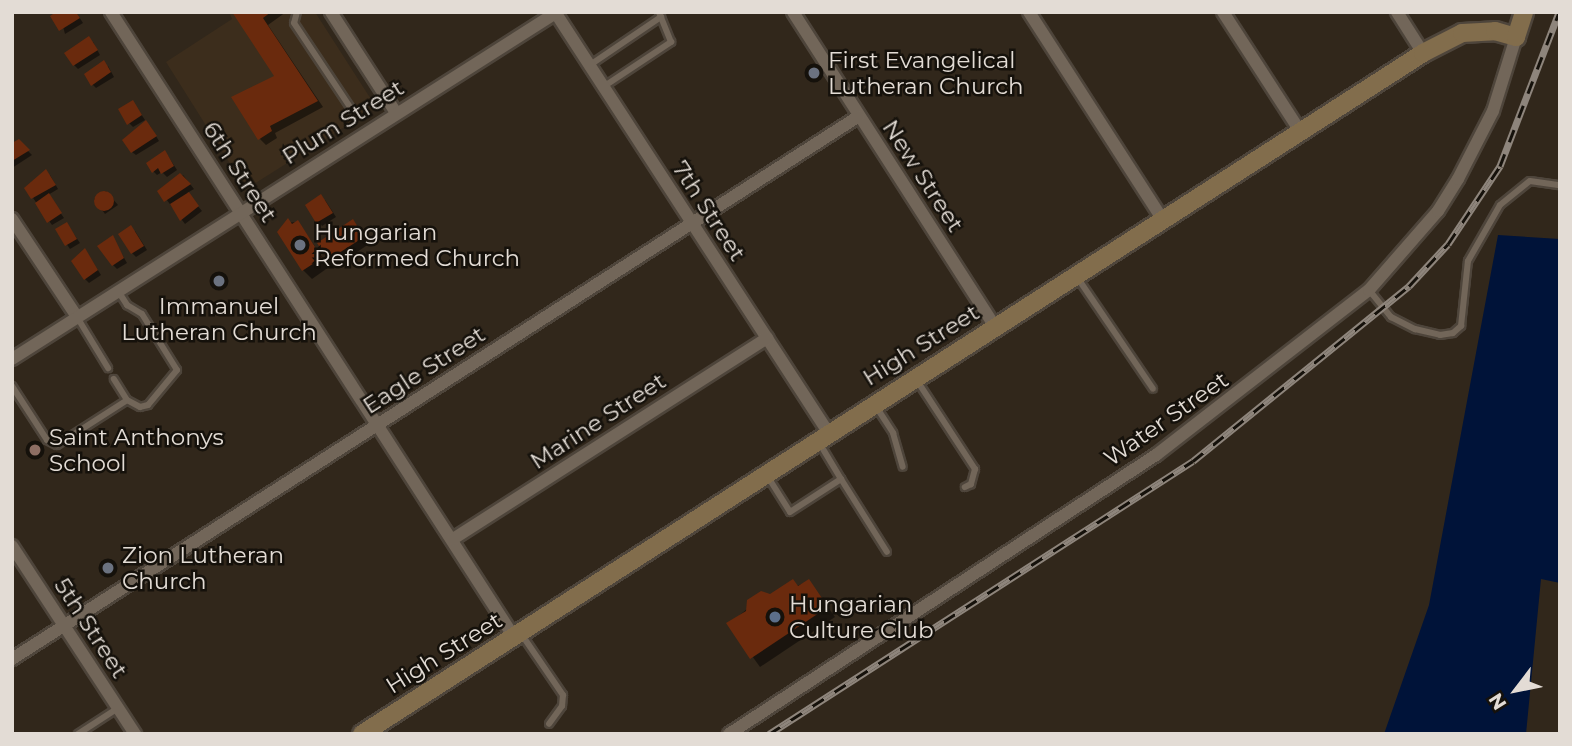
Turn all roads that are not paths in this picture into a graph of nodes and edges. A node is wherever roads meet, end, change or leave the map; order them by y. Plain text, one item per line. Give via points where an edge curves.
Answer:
1 (111, 12) edge
2 (297, 12) edge
3 (331, 12) edge
4 (793, 12) edge
5 (1029, 12) edge
6 (1223, 12) edge
7 (1396, 12) edge
8 (1524, 12) edge
9 (556, 13) edge
10 (660, 15) edge
11 (1517, 37) junction
12 (1423, 52) junction
13 (589, 65) junction
14 (604, 88) junction
15 (354, 113) dead end
16 (396, 113) junction
17 (859, 116) junction
18 (1300, 131) junction
19 (1560, 185) edge
20 (241, 212) junction
21 (12, 219) edge
22 (1163, 220) junction
23 (692, 223) junction
24 (1076, 275) junction
25 (1369, 290) junction
26 (118, 291) junction
27 (77, 317) junction
28 (995, 327) junction
29 (767, 338) junction
30 (12, 359) edge
31 (108, 368) dead end
32 (915, 377) junction
33 (114, 379) dead end
34 (12, 386) edge
35 (1153, 389) dead end
36 (127, 400) junction
37 (874, 403) junction
38 (379, 424) junction
39 (823, 436) junction
40 (904, 467) dead end
41 (765, 473) junction
42 (841, 479) junction
43 (965, 488) dead end
44 (453, 539) junction
45 (12, 545) edge
46 (887, 552) dead end
47 (64, 626) junction
48 (518, 635) junction
49 (12, 659) edge
50 (118, 708) junction
51 (549, 724) dead end
52 (78, 734) edge
53 (135, 734) edge
54 (362, 734) edge
55 (729, 734) edge

1 - 20 street, 6th Street
2 - 15 lane via 294,23
3 - 16 street
4 - 17 street, New Street
5 - 22 street
6 - 18 street
7 - 12 street
8 - 11 street
9 - 13 street, 7th Street
9 - 16 street, Plum Street
10 - 13 lane
10 - 14 lane via 671,42
11 - 12 street, High Street via 1495,31 1462,33
11 - 25 street, Water Street via 1493,111 1458,179 1438,211
12 - 18 street, High Street
13 - 14 street, 7th Street
14 - 23 street, 7th Street
16 - 20 street, Plum Street
17 - 23 street, Eagle Street
17 - 28 street, New Street
18 - 22 street, High Street
19 - 25 lane via 1530,181 1500,205 1468,261 1461,326 1453,333 1415,329 1391,317
20 - 26 street, Plum Street
20 - 38 street, 6th Street
21 - 27 street
22 - 24 street, High Street
23 - 29 street, 7th Street
23 - 38 street, Eagle Street
24 - 28 street, High Street
24 - 35 lane
25 - 55 street, Water Street via 1156,455
26 - 27 street, Plum Street
26 - 36 lane via 127,305 142,314 177,370 148,405 140,407
27 - 30 street, Plum Street
27 - 31 lane
28 - 32 street, High Street
29 - 39 street, 7th Street
29 - 44 street, Marine Street
32 - 37 street, High Street
32 - 43 lane via 975,469
33 - 36 lane
34 - 36 lane via 47,440 57,445
37 - 39 street, High Street
37 - 40 lane via 893,433
38 - 44 street, 6th Street
38 - 47 street, Eagle Street
39 - 41 street, High Street
39 - 42 lane
41 - 42 lane via 790,512
41 - 48 street, High Street
42 - 46 lane
44 - 48 street, 6th Street
45 - 47 street, 5th Street
47 - 49 street, Eagle Street
47 - 50 street, 5th Street
48 - 51 lane via 563,695 562,706
48 - 54 street, High Street
50 - 52 lane
50 - 53 street, 5th Street

